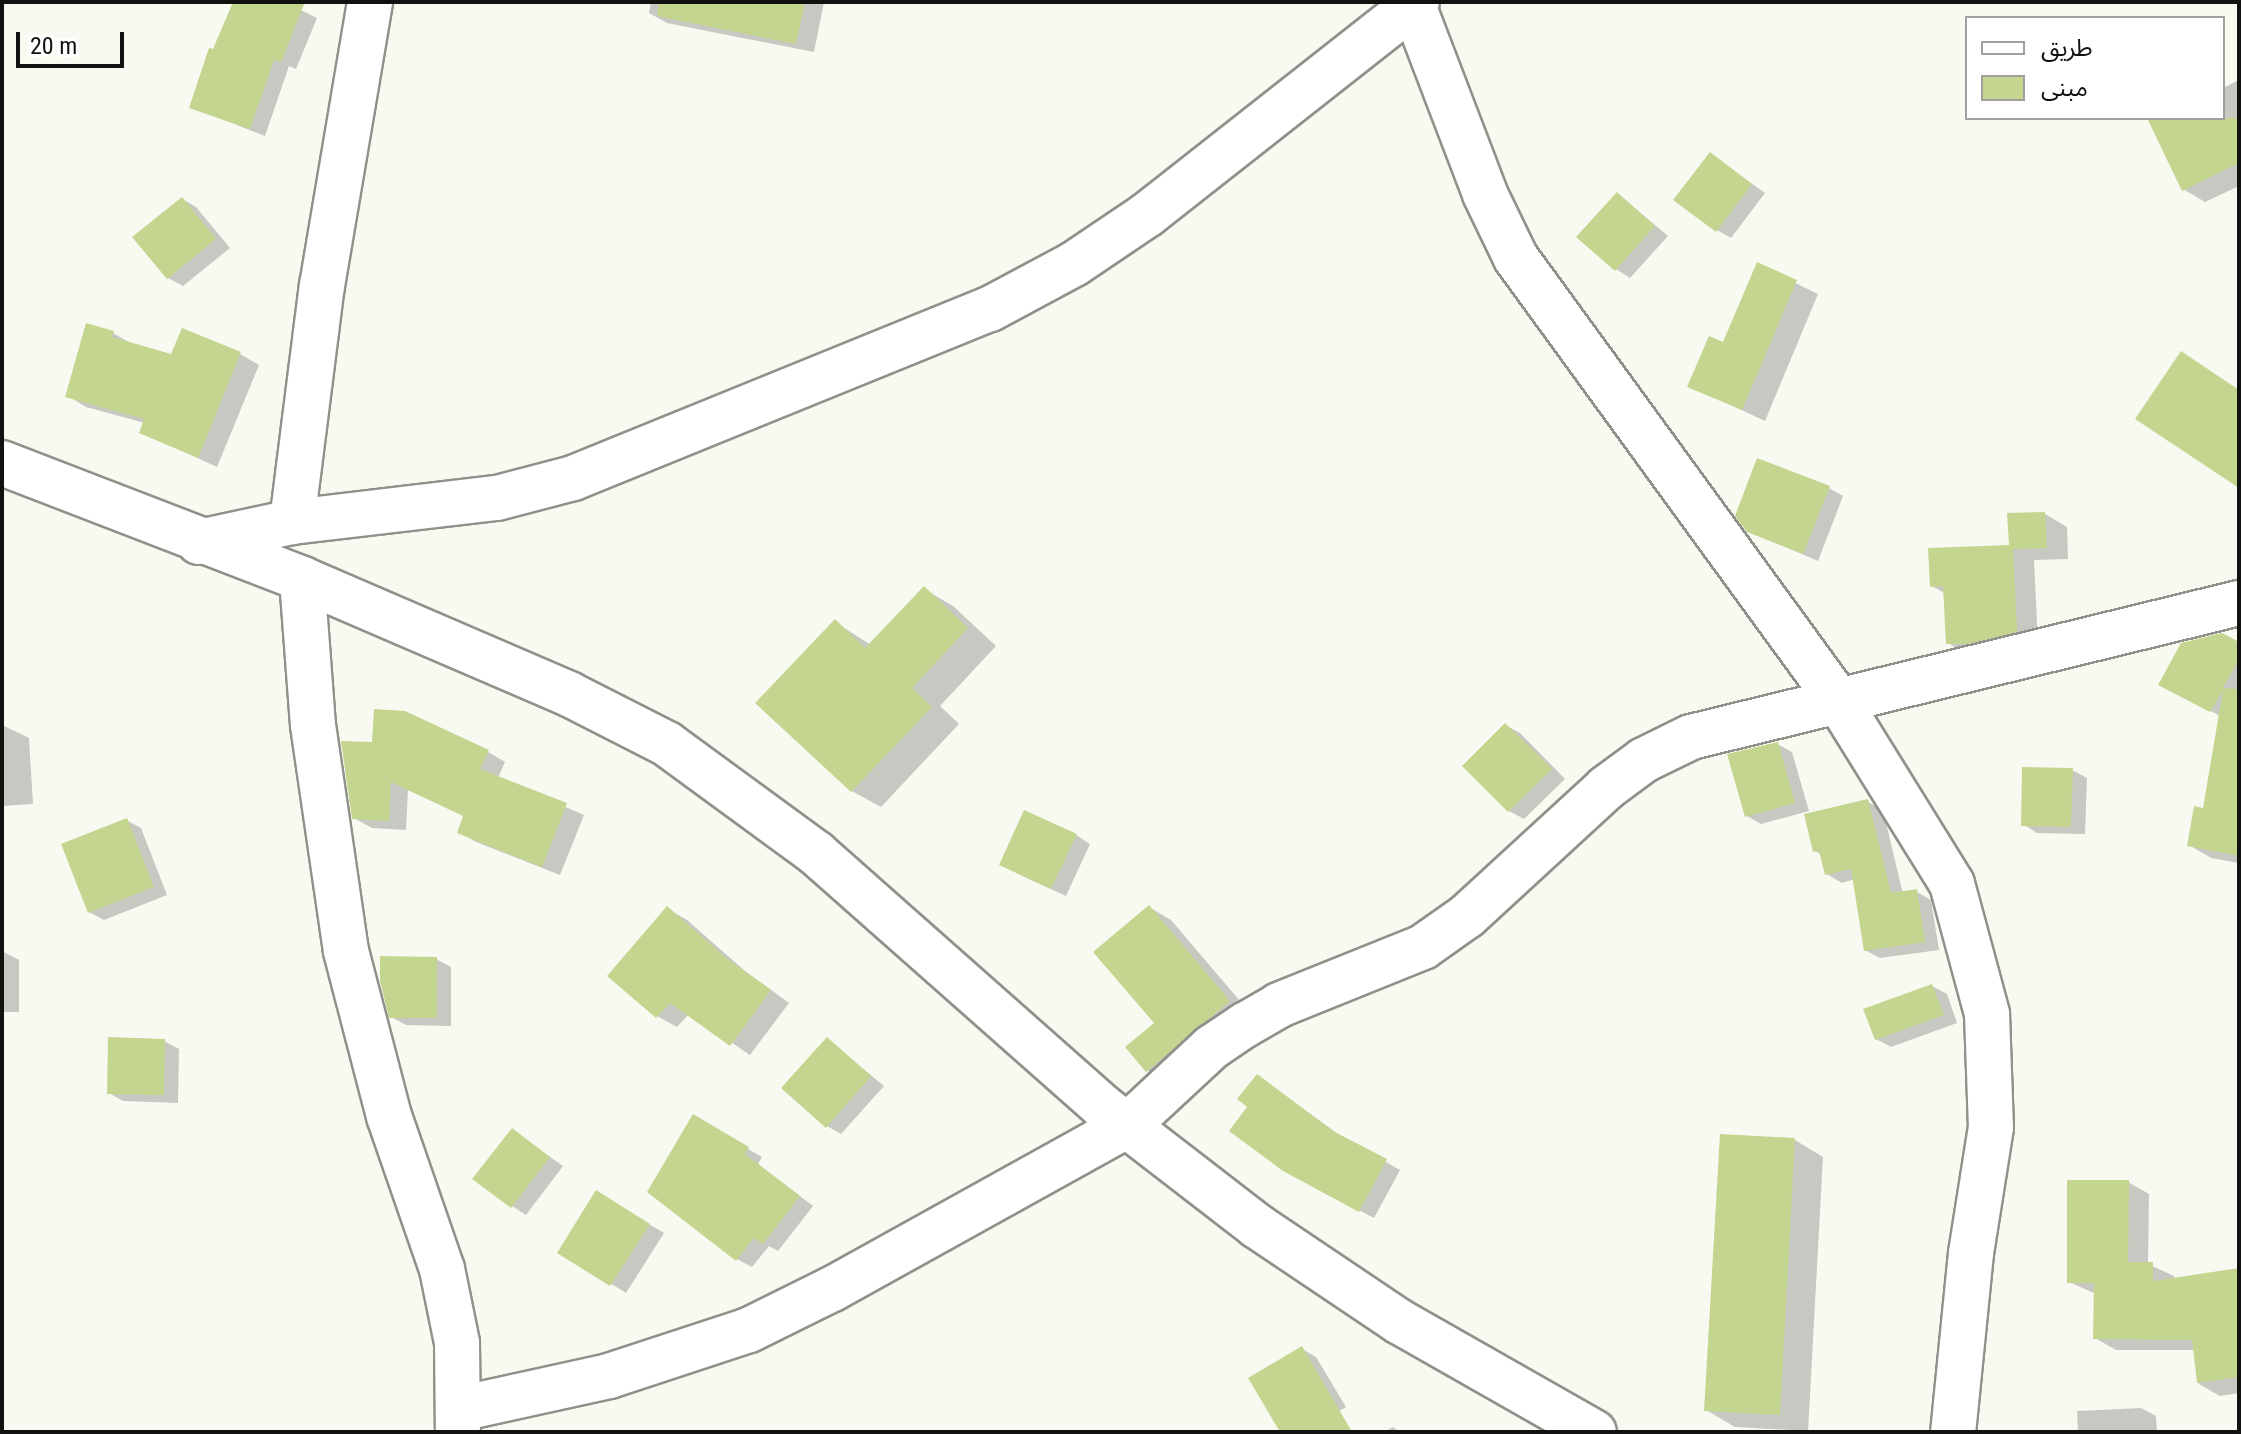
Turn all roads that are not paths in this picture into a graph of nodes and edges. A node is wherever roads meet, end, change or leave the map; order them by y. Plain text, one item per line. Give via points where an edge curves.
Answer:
1 (370, 2) edge
2 (1415, 3) edge
3 (2, 463) edge
4 (292, 522) junction
5 (199, 542) junction
6 (302, 579) junction
7 (2239, 603) edge
8 (1838, 700) junction
9 (1128, 1125) junction
10 (458, 1421) edge
11 (1594, 1432) edge
12 (1953, 1432) edge

1 - 4 street via 322,286
2 - 4 street via 1148,214 1074,264 990,309 573,478 497,498
2 - 8 street via 1485,194 1516,258
3 - 5 street
4 - 5 street
5 - 6 street
6 - 9 street via 569,694 667,744 816,853
6 - 10 street via 313,725 346,951 389,1116 442,1269 457,1343
7 - 8 street
8 - 9 street via 1691,737 1644,760 1606,788 1467,916 1423,947 1279,1005 1245,1025 1212,1047
8 - 12 street via 1952,884 1987,1014 1991,1127 1971,1253
9 - 10 street via 749,1330
9 - 11 street via 1257,1226 1400,1322

